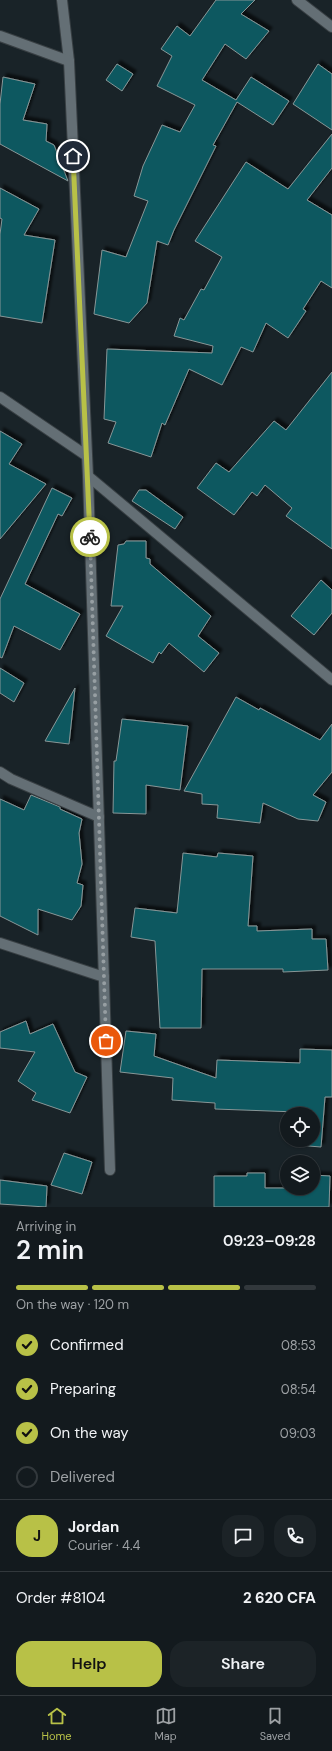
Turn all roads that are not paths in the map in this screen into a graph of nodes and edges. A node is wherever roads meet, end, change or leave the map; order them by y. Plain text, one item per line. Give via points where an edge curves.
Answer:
1 (62, 0) edge
2 (296, 0) edge
3 (332, 27) edge
4 (0, 36) edge
5 (69, 61) junction
6 (0, 397) edge
7 (87, 456) junction
8 (88, 476) junction
9 (332, 680) edge
10 (0, 772) edge
11 (99, 817) junction
12 (0, 943) edge
13 (104, 977) junction
14 (110, 1170) dead end

1 - 5 street
2 - 3 street
4 - 5 street
5 - 7 street
6 - 7 street
7 - 8 street
8 - 9 street
8 - 11 street
10 - 11 street
11 - 13 street
12 - 13 street
13 - 14 street

